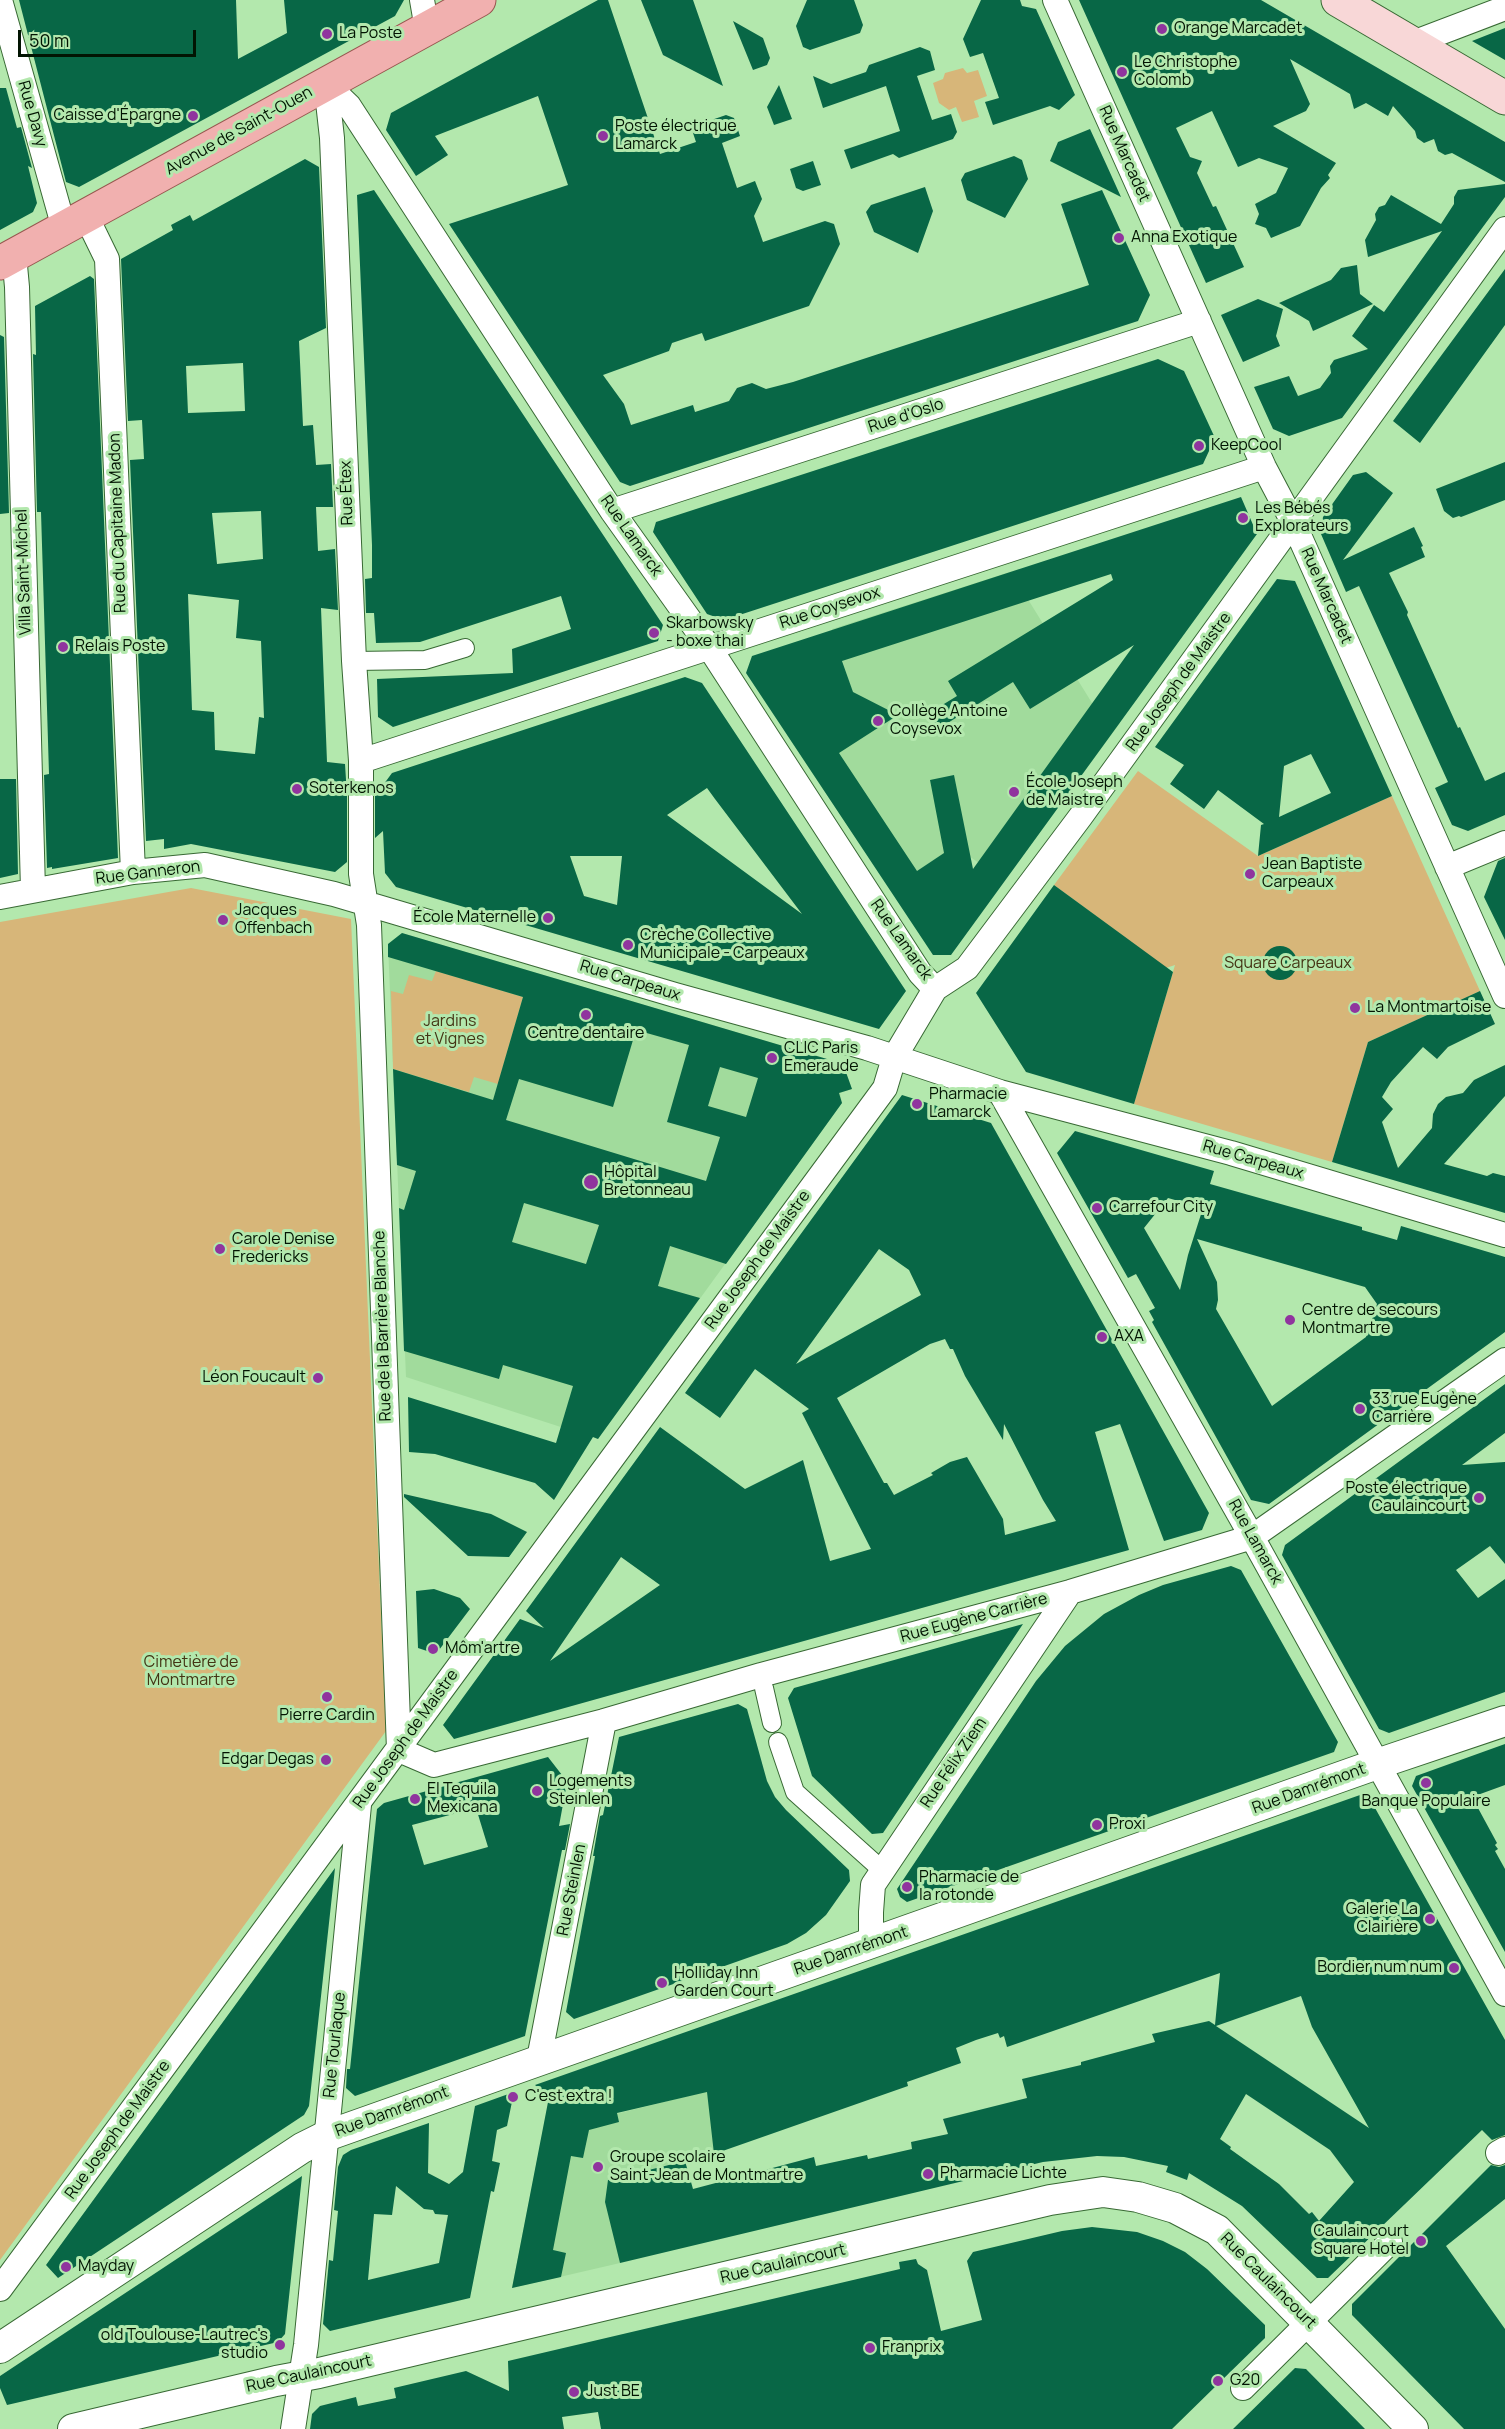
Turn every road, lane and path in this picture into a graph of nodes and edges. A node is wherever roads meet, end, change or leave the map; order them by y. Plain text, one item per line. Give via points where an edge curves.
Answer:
1 (0, 0) edge
2 (479, 0) edge
3 (1055, 0) edge
4 (1338, 0) edge
5 (1505, 8) edge
6 (424, 15) edge
7 (1413, 43) junction
8 (8, 62) edge
9 (326, 84) junction
10 (1505, 98) edge
11 (75, 222) junction
12 (1505, 229) edge
13 (7, 259) edge
14 (1199, 321) junction
15 (1264, 466) junction
16 (612, 511) junction
17 (1294, 524) junction
18 (709, 647) junction
19 (465, 648) dead end
20 (354, 661) junction
21 (361, 761) junction
22 (1505, 843) edge
23 (1447, 867) junction
24 (133, 872) junction
25 (33, 890) junction
26 (0, 897) edge
27 (366, 902) junction
28 (935, 989) junction
29 (1505, 996) edge
30 (894, 1058) junction
31 (1000, 1092) junction
32 (1505, 1235) edge
33 (1505, 1360) edge
34 (1252, 1537) junction
35 (1070, 1592) junction
36 (764, 1688) dead end
37 (604, 1721) junction
38 (1505, 1721) edge
39 (772, 1723) dead end
40 (778, 1742) dead end
41 (399, 1750) junction
42 (1377, 1764) junction
43 (359, 1804) junction
44 (882, 1870) junction
45 (871, 1945) junction
46 (1505, 1995) edge
47 (540, 2059) junction
48 (326, 2136) junction
49 (1390, 2242) dead end
50 (0, 2289) edge
51 (1309, 2323) junction
52 (0, 2348) edge
53 (300, 2378) junction
54 (1243, 2388) dead end
55 (73, 2429) edge
56 (293, 2429) edge
57 (1413, 2429) edge

1 - 8 street, Rue Davy
2 - 6 main road, Avenue de Saint-Ouen
3 - 14 street, Rue Marcadet
4 - 7 main road
5 - 7 street
6 - 9 main road, Avenue de Saint-Ouen
7 - 10 main road
8 - 11 street, Rue Davy
9 - 11 main road, Avenue de Saint-Ouen
9 - 16 street, Rue Lamarck via 349,106
9 - 20 street, Rue Étex via 332,138
11 - 13 main road, Avenue de Saint-Ouen
11 - 24 street, Rue du Capitaine Madon via 107,259
12 - 17 street, Rue Joseph de Maistre
13 - 25 street, Villa Saint-Michel via 17,287
14 - 15 street, Rue Marcadet
14 - 16 street, Rue d'Oslo
15 - 17 street, Rue Marcadet
15 - 18 street, Rue Coysevox
16 - 18 street, Rue Lamarck
17 - 23 street, Rue Marcadet
17 - 28 street, Rue Joseph de Maistre via 967,968
18 - 21 street, Rue Coysevox
18 - 28 street, Rue Lamarck via 920,973
19 - 20 street via 425,660
20 - 21 street, Rue Étex
21 - 27 street, Rue Étex via 361,874
22 - 23 street
23 - 29 street, Rue Marcadet
24 - 25 street, Rue Ganneron
24 - 27 street, Rue Ganneron via 205,865
25 - 26 street, Rue Ganneron
27 - 30 street, Rue Carpeaux
27 - 41 street, Rue de la Barrière Blanche
28 - 30 street, Rue Joseph de Maistre
30 - 31 street, Rue Carpeaux
30 - 41 street, Rue Joseph de Maistre via 885,1088
31 - 32 street, Rue Carpeaux via 1219,1150
31 - 34 street, Rue Lamarck
33 - 34 street, Rue Eugène Carrière
34 - 35 street, Rue Eugène Carrière
34 - 42 street, Rue Lamarck
35 - 37 street, Rue Eugène Carrière
35 - 44 street, Rue Félix Ziem
36 - 39 street
37 - 41 street, Rue Eugène Carrière via 434,1766
37 - 47 street, Rue Steinlen
38 - 42 street, Rue Damrémont
40 - 44 street via 795,1792
41 - 43 street, Rue Joseph de Maistre
42 - 45 street, Rue Damrémont
42 - 46 street, Rue Lamarck
43 - 48 street, Rue Tourlaque
43 - 50 street, Rue Joseph de Maistre
44 - 45 street, Rue Félix Ziem via 873,1886
45 - 47 street, Rue Damrémont
47 - 48 street, Rue Damrémont
48 - 52 street, Rue Damrémont via 292,2154
48 - 53 street, Rue Tourlaque
49 - 51 street
51 - 53 street, Rue Caulaincourt via 1217,2230 1175,2208 1103,2192 1050,2200
51 - 54 street
51 - 57 street, Rue Caulaincourt
53 - 55 street, Rue Caulaincourt
53 - 56 street, Rue Tourlaque

